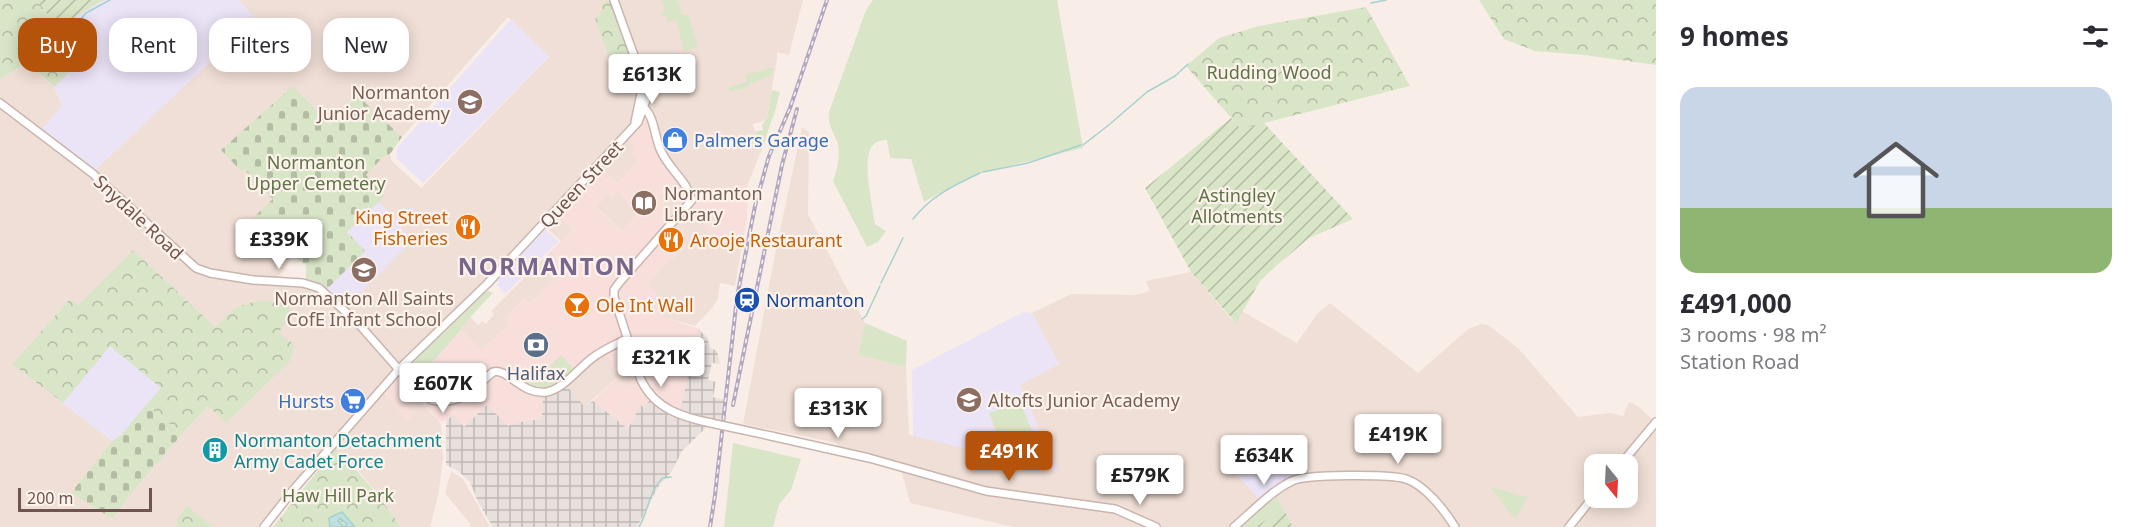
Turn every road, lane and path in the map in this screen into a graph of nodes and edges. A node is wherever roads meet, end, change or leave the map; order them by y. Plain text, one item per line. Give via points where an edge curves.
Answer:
1 (614, 0) edge
2 (644, 82) junction
3 (646, 91) junction
4 (0, 103) edge
5 (641, 108) junction
6 (651, 118) junction
7 (637, 123) junction
8 (627, 339) junction
9 (399, 369) junction
10 (1656, 422) edge
11 (1629, 454) edge
12 (1584, 508) edge
13 (264, 527) edge
14 (1156, 527) edge
15 (1234, 527) edge
16 (1455, 527) edge
17 (1569, 527) edge

1 - 2 street
2 - 3 street, Queen Street
2 - 5 street, Queen Street
3 - 5 street, Queen Street
3 - 6 street
4 - 9 street, Snydale Road via 92,173 196,268 253,280 312,285 326,292
5 - 6 street
5 - 7 street, Queen Street
6 - 7 street
6 - 8 street via 662,153 692,200 619,283 614,294
7 - 9 street, Queen Street via 488,283
8 - 9 street, Snydale Road via 605,348 561,385 545,392 522,388 498,370 467,394 443,402 421,394
8 - 14 street, bridge via 644,387 659,404 680,415 869,458 986,491 1115,509
9 - 13 street, Queen Street
10 - 11 street
12 - 17 street
15 - 16 street via 1287,484 1308,476 1408,480 1441,507

